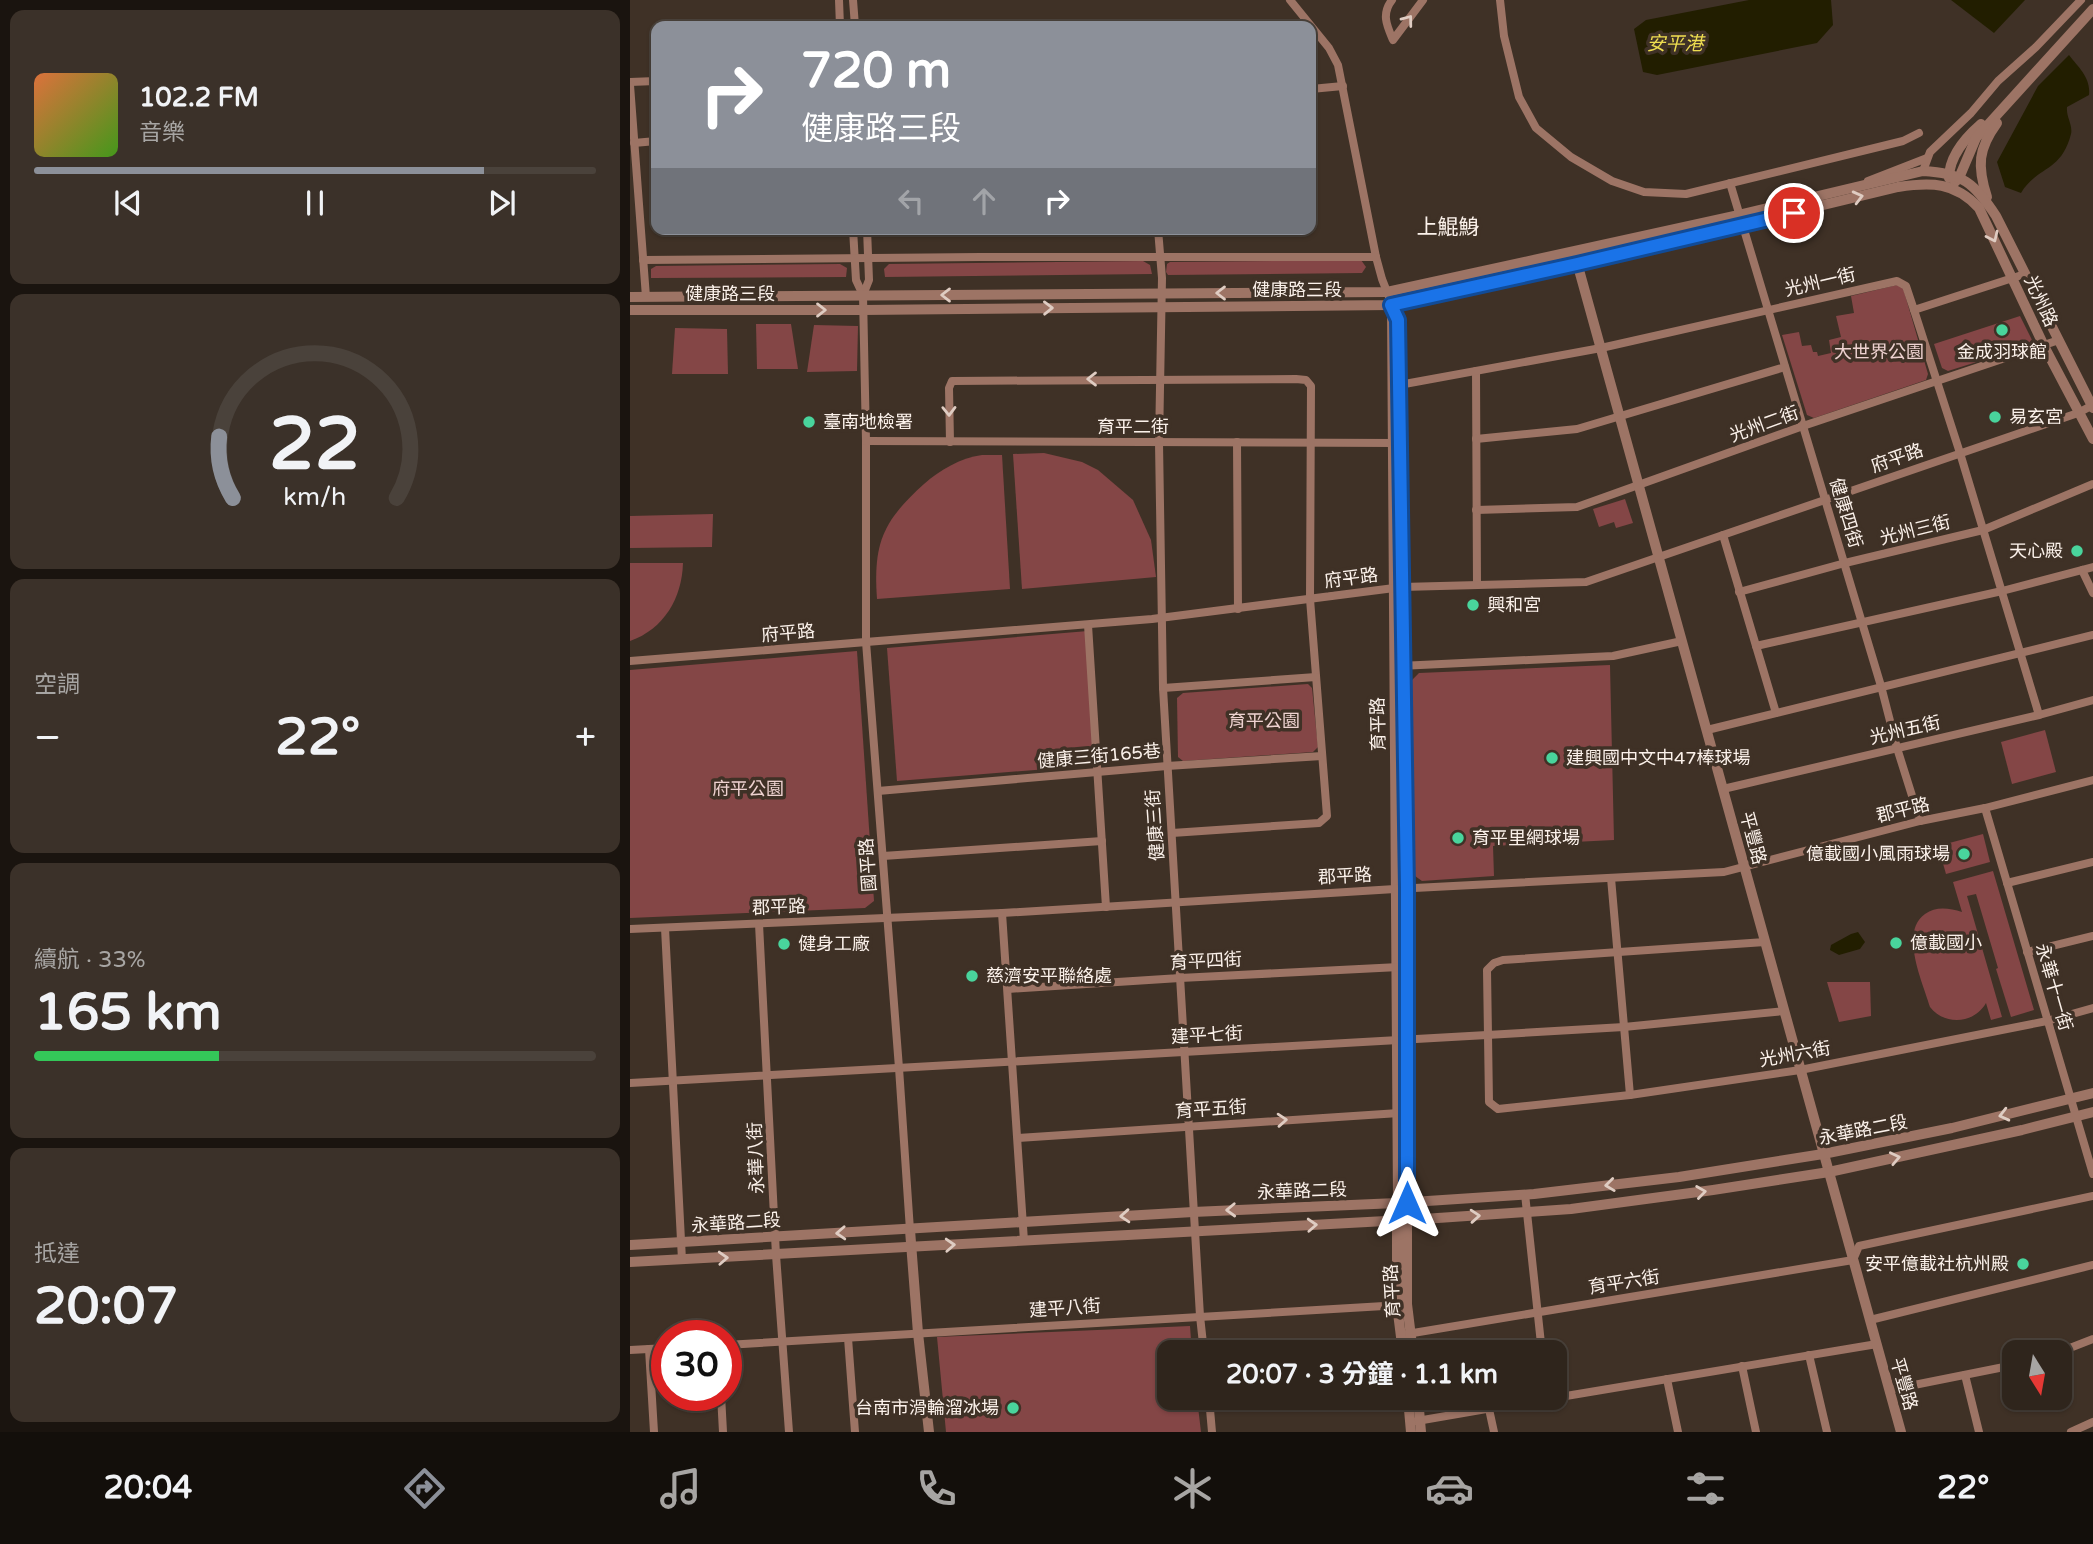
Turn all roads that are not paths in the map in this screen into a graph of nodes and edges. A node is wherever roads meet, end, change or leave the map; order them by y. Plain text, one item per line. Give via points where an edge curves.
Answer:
1 (839, 0) edge
2 (853, 0) edge
3 (1290, 0) edge
4 (1392, 0) edge
5 (1423, 0) edge
6 (1500, 0) edge
7 (2081, 0) edge
8 (2093, 9) edge
9 (841, 21) edge
10 (855, 21) edge
11 (1306, 21) edge
12 (1316, 33) edge
13 (651, 82) edge
14 (630, 84) edge
15 (1343, 86) junction
16 (1316, 89) edge
17 (2016, 93) junction
18 (1919, 133) dead end
19 (651, 141) edge
20 (634, 143) junction
21 (1927, 158) junction
22 (1923, 171) junction
23 (1949, 174) junction
24 (1959, 178) junction
25 (1730, 183) junction
26 (1950, 187) junction
27 (1850, 188) junction
28 (1739, 215) junction
29 (1996, 216) junction
30 (1742, 225) junction
31 (853, 235) edge
32 (867, 235) edge
33 (1159, 235) edge
34 (1574, 252) junction
35 (1161, 257) junction
36 (1376, 257) junction
37 (855, 258) junction
38 (868, 258) junction
39 (643, 260) junction
40 (1577, 264) junction
41 (2025, 274) junction
42 (2013, 279) junction
43 (1387, 292) junction
44 (1161, 294) junction
45 (863, 295) junction
46 (630, 297) edge
47 (646, 297) junction
48 (1391, 305) junction
49 (1161, 306) junction
50 (630, 310) edge
51 (863, 310) junction
52 (1768, 310) junction
53 (1914, 310) junction
54 (2059, 340) junction
55 (2045, 346) junction
56 (1601, 348) junction
57 (1785, 367) junction
58 (1476, 372) junction
59 (1160, 379) junction
60 (1937, 380) junction
61 (1399, 385) junction
62 (2093, 406) edge
63 (2078, 413) junction
64 (1619, 416) junction
65 (1803, 426) junction
66 (1476, 439) junction
67 (2093, 439) edge
68 (866, 441) junction
69 (950, 442) junction
70 (1237, 442) junction
71 (1160, 443) junction
72 (1311, 443) junction
73 (1395, 443) junction
74 (1960, 453) junction
75 (2093, 484) edge
76 (1639, 485) junction
77 (1825, 500) junction
78 (1476, 510) junction
79 (1983, 530) junction
80 (1723, 535) junction
81 (1659, 557) junction
82 (1844, 564) junction
83 (2093, 567) edge
84 (2082, 570) junction
85 (1477, 585) junction
86 (1402, 587) junction
87 (1392, 589) junction
88 (2002, 591) junction
89 (1740, 592) junction
90 (2093, 593) edge
91 (1310, 599) junction
92 (1238, 609) junction
93 (1162, 618) junction
94 (1862, 622) junction
95 (1088, 625) junction
96 (2093, 635) edge
97 (866, 642) junction
98 (1682, 642) junction
99 (1756, 646) junction
100 (2020, 653) junction
101 (630, 661) edge
102 (1403, 666) junction
103 (1393, 667) junction
104 (1316, 677) junction
105 (1881, 686) junction
106 (1163, 688) junction
107 (2093, 700) edge
108 (1776, 713) junction
109 (2039, 715) junction
110 (1707, 730) junction
111 (1897, 748) junction
112 (1322, 756) junction
113 (1167, 766) junction
114 (1097, 773) junction
115 (2093, 780) edge
116 (1723, 789) junction
117 (878, 791) junction
118 (1986, 808) junction
119 (1920, 821) junction
120 (1171, 833) junction
121 (1102, 841) junction
122 (883, 856) junction
123 (2093, 862) edge
124 (1745, 867) junction
125 (1611, 878) junction
126 (2007, 883) junction
127 (1407, 888) junction
128 (1395, 889) junction
129 (1176, 902) junction
130 (1106, 907) junction
131 (1002, 913) junction
132 (887, 918) junction
133 (759, 923) junction
134 (665, 928) junction
135 (630, 929) edge
136 (2093, 936) edge
137 (1765, 942) junction
138 (1617, 951) junction
139 (2027, 952) junction
140 (1407, 967) junction
141 (1395, 968) junction
142 (1180, 978) junction
143 (1008, 989) junction
144 (2093, 1007) edge
145 (1784, 1011) junction
146 (2047, 1021) junction
147 (1624, 1027) junction
148 (1487, 1035) junction
149 (1396, 1040) junction
150 (1407, 1040) junction
151 (1185, 1052) junction
152 (1012, 1062) junction
153 (900, 1068) junction
154 (1800, 1070) junction
155 (768, 1075) junction
156 (673, 1081) junction
157 (630, 1083) edge
158 (2093, 1093) edge
159 (1630, 1095) junction
160 (2070, 1100) junction
161 (2093, 1112) edge
162 (1397, 1113) junction
163 (1407, 1113) junction
164 (2075, 1117) junction
165 (1189, 1126) junction
166 (1018, 1138) junction
167 (1823, 1154) junction
168 (1829, 1172) junction
169 (2093, 1174) edge
170 (1525, 1194) junction
171 (2093, 1196) edge
172 (1402, 1203) junction
173 (1194, 1212) junction
174 (1527, 1212) junction
175 (1401, 1220) junction
176 (1023, 1223) junction
177 (909, 1230) junction
178 (1195, 1231) junction
179 (775, 1236) junction
180 (1024, 1241) junction
181 (681, 1242) junction
182 (630, 1245) edge
183 (911, 1247) junction
184 (776, 1255) junction
185 (682, 1260) junction
186 (1853, 1260) junction
187 (630, 1262) edge
188 (2093, 1265) edge
189 (1402, 1305) junction
190 (1537, 1312) junction
191 (1199, 1316) junction
192 (1870, 1320) junction
193 (918, 1333) junction
194 (1406, 1334) junction
195 (848, 1338) junction
196 (2093, 1339) edge
197 (1202, 1340) edge
198 (1405, 1340) edge
199 (1408, 1340) edge
200 (1540, 1340) edge
201 (783, 1342) junction
202 (742, 1344) edge
203 (1877, 1344) junction
204 (2072, 1347) edge
205 (649, 1349) joint
206 (630, 1350) edge
207 (1809, 1355) junction
208 (1742, 1366) junction
209 (2002, 1367) edge
210 (1965, 1375) junction
211 (1667, 1379) junction
212 (1889, 1390) junction
213 (1567, 1395) edge
214 (1210, 1410) edge
215 (1484, 1410) edge
216 (1489, 1410) edge
217 (722, 1411) edge
218 (2093, 1422) edge
219 (1414, 1425) edge
220 (654, 1432) edge
221 (723, 1432) edge
222 (789, 1432) edge
223 (855, 1432) edge
224 (929, 1432) edge
225 (1212, 1432) edge
226 (1421, 1432) edge
227 (1494, 1432) edge
228 (1678, 1432) edge
229 (1756, 1432) edge
230 (1827, 1432) edge
231 (1901, 1432) edge
232 (1979, 1432) edge
233 (2071, 1432) edge

1 - 9 street
2 - 10 street
3 - 11 street, 育平路
4 -> 5 street via 1385,16 1393,40
6 - 25 street via 1519,97 1536,128 1571,157 1612,181 1644,192 1686,194
7 - 21 street
8 - 17 street
12 - 15 street, 育平路 via 1338,65
13 - 14 street
14 - 20 street
15 - 16 street
15 - 36 street, 育平路
17 - 23 street via 1968,136
17 - 24 street via 1976,138
17 - 29 street via 1980,156 1984,187
18 - 25 street via 1903,141
19 - 20 street
20 - 39 street
21 - 22 street
21 - 27 street
22 - 23 street, 健康路三段
22 - 27 street, 健康路三段
23 - 24 street, 健康路三段
23 - 26 street
24 - 26 street
24 - 29 street, 光州路 via 1975,187
25 - 28 street, 健康四街
30 -> 26 street, 健康路三段 via 1898,187
26 -> 42 street, 光州路 via 1979,208
27 - 28 street, 健康路三段
28 - 30 street, 健康四街
28 - 34 street, 健康路三段
29 - 41 street, 光州路
30 - 40 street, 健康路三段
30 - 52 street, 健康四街
31 - 37 street
32 - 38 street
33 - 35 street, 健康三街
34 - 40 street, 平豐路
34 - 43 street, 健康路三段
35 - 36 street, 健康路三段
35 - 38 street, 健康路三段
35 - 44 street, 健康三街
36 - 43 street, 育平路
37 - 38 street, 健康路三段
37 - 39 street, 健康路三段
37 - 45 street via 856,280
38 - 45 street via 869,280
39 - 47 street
40 - 48 street, 健康路三段
40 - 56 street, 平豐路
41 - 42 street
41 - 54 street, 光州路
42 - 53 street
42 - 55 street, 光州路
43 -> 44 street, 健康路三段
43 - 48 street, 育平路
44 -> 45 street, 健康路三段
44 - 49 street, 健康三街
45 - 47 street, 健康路三段
45 - 51 street, 國平路
46 - 47 street, 健康路三段
48 - 49 street, 健康路三段
48 - 61 street, 育平路 via 1398,320
48 - 73 street, 育平路
51 -> 49 street, 健康路三段
49 - 59 street, 健康三街
50 -> 51 street, 健康路三段
51 - 68 street, 國平路
52 - 53 street, 光州一街 via 1897,281 1906,286
52 - 56 street, 光州一街
52 - 57 street, 健康四街
53 - 60 street
54 - 55 street, 光州二街
54 - 62 street, 光州路
55 - 60 street, 光州二街
55 - 63 street, 光州路
56 - 58 street, 光州一街
56 - 64 street, 平豐路
57 - 64 street
57 - 65 street, 健康四街
58 - 61 street, 光州一街
58 - 66 street
59 -> 69 street via 952,381
59 - 71 street, 健康三街
59 - 72 street via 1306,380 1311,386
60 - 65 street, 光州二街
60 - 74 street
61 - 73 street, 育平路
62 - 63 street, 府平路
63 - 67 street, 光州路
63 - 74 street, 府平路
64 - 66 street via 1577,429
64 - 76 street, 平豐路
65 - 76 street, 光州二街
65 - 77 street, 健康四街
66 - 78 street
68 - 69 street, 育平二街
68 - 97 street, 國平路
69 - 71 street, 育平二街
70 - 71 street, 育平二街
70 - 72 street, 育平二街
70 - 92 street
71 - 93 street, 健康三街
72 - 73 street, 育平二街
72 - 91 street
73 - 86 street, 育平路
73 - 87 street, 育平路
74 - 77 street, 府平路
74 - 79 street
75 - 79 street, 光州三街
76 - 78 street, 光州二街 via 1577,507
76 - 81 street, 平豐路
77 - 80 street, 府平路
77 - 82 street, 健康四街
78 - 85 street
79 - 82 street, 光州三街
79 - 88 street
80 - 81 street, 府平路
80 - 89 street
81 - 85 street, 府平路 via 1586,582
81 - 98 street, 平豐路
82 - 89 street, 光州三街
82 - 94 street, 健康四街
83 - 84 street
84 - 88 street
84 - 90 street
85 - 86 street, 府平路
86 - 87 street, 府平路
86 - 102 street, 育平路
87 - 91 street, 府平路
87 - 103 street, 育平路
88 - 94 street
88 - 100 street
89 - 99 street
91 - 92 street, 府平路
91 - 104 street
92 - 93 street, 府平路
93 - 95 street, 府平路
93 - 106 street, 健康三街
94 - 99 street
94 - 105 street, 健康四街
95 - 97 street, 府平路
95 - 114 street
96 - 100 street
97 - 101 street, 府平路
97 - 117 street, 國平路
98 - 102 street via 1613,656
98 - 110 street, 平豐路
99 - 108 street
100 - 105 street
100 - 109 street
102 - 103 street
102 - 127 street, 育平路
103 - 128 street, 育平路
104 - 106 street
104 - 112 street
105 - 108 street
105 - 111 street, 健康四街
106 - 113 street, 健康三街
107 - 109 street, 光州五街
108 - 110 street
109 - 111 street, 光州五街
110 - 116 street, 平豐路
111 - 116 street, 光州五街
111 - 119 street, 健康四街
112 - 113 street, 健康三街165巷
112 - 120 street via 1327,816 1319,823
113 - 114 street, 健康三街165巷
113 - 120 street, 健康三街
114 - 117 street, 健康三街165巷
114 - 121 street
115 - 118 street, 郡平路
116 - 124 street, 平豐路
117 - 122 street, 國平路
118 - 119 street, 郡平路
118 - 126 street, 永華十一街
119 - 124 street, 郡平路
120 - 129 street, 健康三街
121 - 122 street
121 - 130 street
122 - 132 street, 國平路
123 - 126 street
124 - 125 street, 郡平路
124 - 137 street, 平豐路
125 - 127 street, 郡平路
125 - 138 street
126 - 139 street, 永華十一街
127 - 128 street, 郡平路
127 - 140 street, 育平路
128 - 129 street, 郡平路
128 - 141 street, 育平路
129 - 130 street, 郡平路
129 - 142 street, 健康三街
130 - 131 street, 郡平路
131 - 132 street, 郡平路
131 - 143 street
132 - 133 street, 郡平路
132 - 153 street, 國平路
133 - 134 street, 郡平路
133 - 155 street, 永華八街
134 - 135 street, 郡平路
134 - 156 street
136 - 139 street
137 - 138 street
137 - 145 street, 平豐路
138 - 147 street
138 - 148 street via 1494,963 1486,970
139 - 146 street, 永華十一街
140 - 141 street, 育平四街
140 - 150 street, 育平路
141 - 142 street, 育平四街
141 - 149 street, 育平路
142 - 143 street, 育平四街
142 - 151 street, 健康三街
143 - 152 street
144 - 146 street, 光州六街
145 - 147 street, 建平七街
145 - 154 street, 平豐路
146 - 154 street, 光州六街
146 - 160 street, 永華十一街
147 - 148 street, 建平七街
147 - 159 street
148 - 150 street, 建平七街
148 - 159 street, 光州六街 via 1489,1102 1498,1109
149 - 150 street, 建平七街
149 - 151 street, 建平七街
149 - 162 street, 育平路
150 - 163 street, 育平路
151 - 152 street, 建平七街
151 - 165 street, 健康三街
152 - 153 street, 建平七街
152 - 166 street
153 - 155 street, 建平七街
153 - 177 street, 國平路
154 - 159 street, 光州六街
154 - 167 street, 平豐路
155 - 156 street, 建平七街
155 - 179 street, 永華八街
156 - 157 street, 建平七街
156 - 181 street
158 - 160 street, 永華路二段
160 - 164 street, 永華十一街
160 -> 167 street, 永華路二段
161 - 164 street, 永華路二段
162 - 163 street, 育平五街
165 -> 162 street, 育平五街
162 - 172 street, 育平路
163 - 172 street, 育平路
168 -> 164 street, 永華路二段
164 - 169 street, 永華十一街
165 - 166 street, 育平五街
165 - 173 street, 健康三街
166 - 176 street
167 - 168 street, 平豐路
167 -> 170 street, 永華路二段 via 1679,1177
174 -> 168 street, 永華路二段 via 1615,1204
168 - 186 street, 平豐路
170 - 172 street, 永華路二段
170 - 174 street
171 - 186 street via 1859,1246
172 -> 173 street, 永華路二段
172 - 175 street, 育平路
173 -> 176 street, 永華路二段
173 - 178 street, 健康三街
175 -> 174 street, 永華路二段
174 - 190 street
178 -> 175 street, 永華路二段
175 - 189 street, 育平路
176 - 177 street, 永華路二段
176 - 180 street
177 -> 179 street, 永華路二段
177 - 183 street, 國平路
178 - 180 street, 永華路二段
178 - 191 street, 健康三街
179 - 181 street, 永華路二段
179 - 184 street, 永華八街
183 -> 180 street, 永華路二段
181 - 182 street, 永華路二段
181 - 185 street
183 - 184 street, 永華路二段
183 - 193 street, 國平路
185 -> 184 street, 永華路二段
184 - 201 street, 永華八街
185 - 187 street, 永華路二段
186 - 190 street, 育平六街
186 - 192 street, 平豐路
188 - 192 street
189 - 191 street, 建平八街
189 - 194 street, 育平路
190 - 194 street, 育平六街
190 - 200 street
191 - 193 street, 建平八街
191 - 197 street, 健康三街
192 - 203 street, 平豐路
193 - 195 street, 建平八街
193 - 224 street, 國平路
194 - 198 street, 育平路
194 - 199 street, 育平路
195 - 201 street, 建平八街
195 - 223 street
196 - 204 street
201 - 202 street, 建平八街
201 - 222 street, 永華八街
203 - 207 street
203 - 212 street, 平豐路
205 - 206 street
205 - 220 street
207 - 208 street
207 - 230 street
208 - 211 street
208 - 229 street
209 - 210 street
210 - 212 street
210 - 232 street
211 - 213 street
211 - 228 street
212 - 231 street, 平豐路
214 - 225 street
215 - 219 street
216 - 227 street
217 - 221 street
218 - 233 street
219 - 226 street

